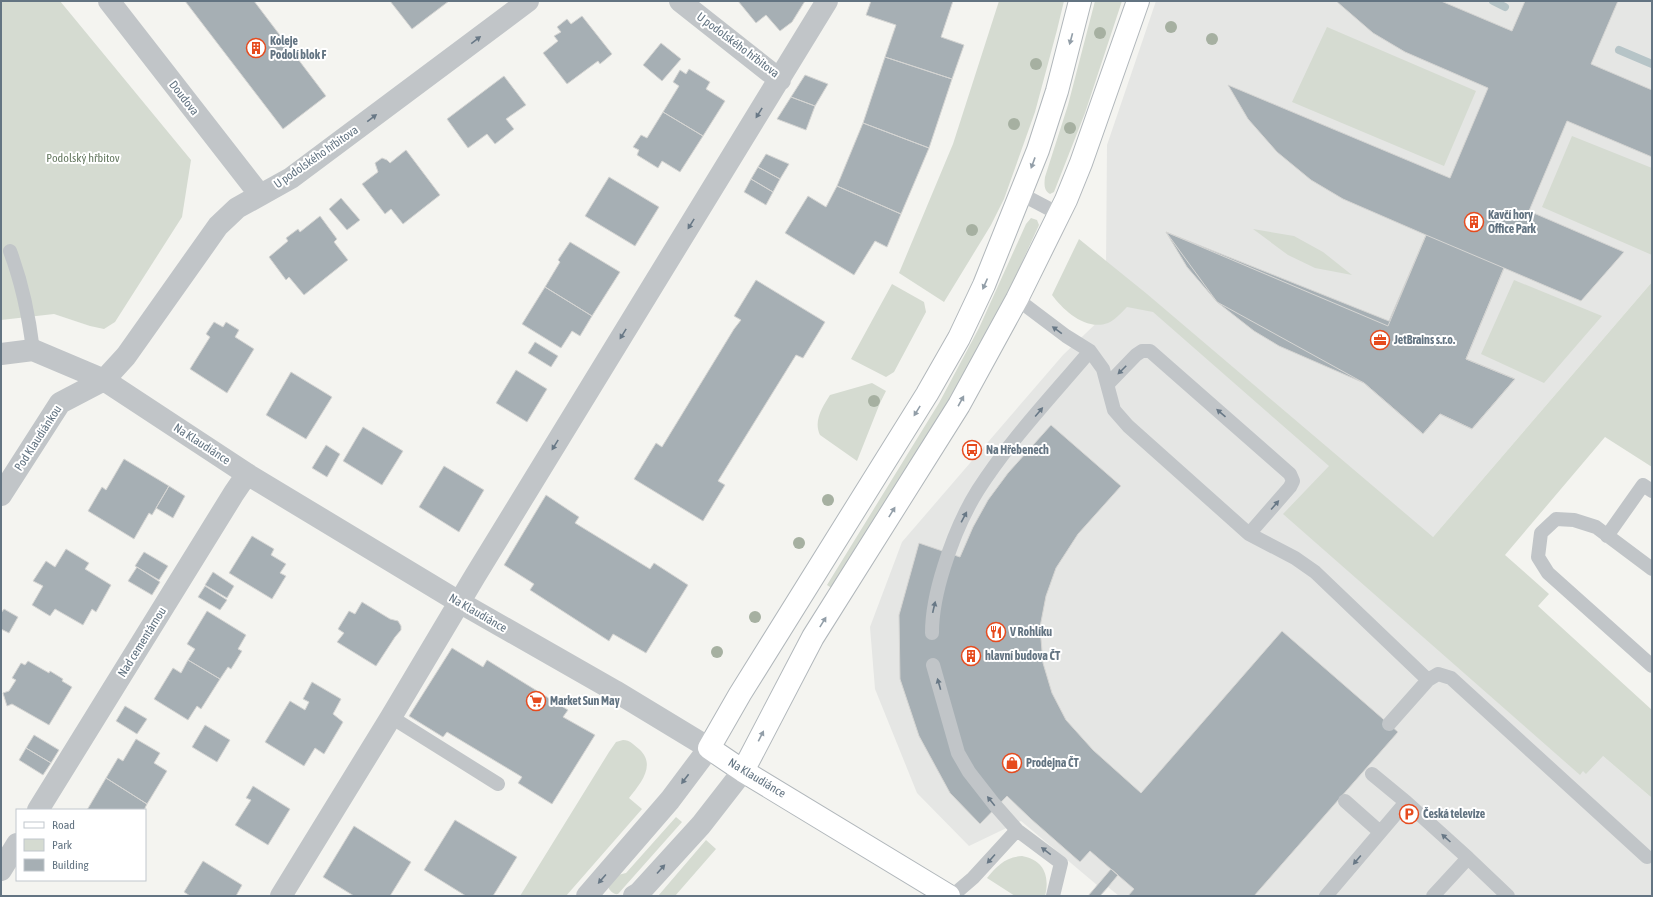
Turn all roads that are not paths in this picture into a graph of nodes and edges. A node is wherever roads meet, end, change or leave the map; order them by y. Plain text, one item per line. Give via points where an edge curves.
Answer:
1 (109, 1) edge
2 (528, 1) edge
3 (680, 1) edge
4 (827, 1) edge
5 (1080, 1) edge
6 (1138, 1) edge
7 (780, 80) junction
8 (1022, 194) junction
9 (260, 196) junction
10 (1059, 214) junction
11 (10, 251) dead end
12 (1017, 299) junction
13 (33, 350) junction
14 (1090, 351) junction
15 (1, 354) edge
16 (104, 380) junction
17 (1108, 384) junction
18 (247, 474) junction
19 (1652, 491) edge
20 (1, 495) edge
21 (1249, 534) junction
22 (1607, 536) junction
23 (1652, 569) edge
24 (459, 602) junction
25 (932, 633) dead end
26 (933, 664) dead end
27 (1652, 666) edge
28 (1428, 680) junction
29 (391, 717) junction
30 (1389, 724) dead end
31 (709, 748) junction
32 (743, 771) junction
33 (1372, 774) dead end
34 (498, 784) dead end
35 (1346, 801) dead end
36 (1406, 802) junction
37 (39, 809) edge
38 (1017, 830) junction
39 (1380, 832) junction
40 (16, 846) edge
41 (1647, 857) dead end
42 (1468, 858) junction
43 (1, 870) edge
44 (927, 890) edge
45 (636, 895) edge
46 (281, 896) edge
47 (587, 896) edge
48 (949, 896) edge
49 (952, 896) edge
50 (1053, 896) edge
51 (1326, 896) edge
52 (1433, 896) edge
53 (1508, 896) edge

1 - 9 street, Doudova
9 -> 2 street, U podolského hřbitova via 291,178
3 - 7 street, U podolského hřbitova
4 - 7 street, U podolského hřbitova
5 -> 8 street via 1057,91
6 - 10 street via 1081,162
7 -> 24 street
8 - 10 lane
8 -> 31 street via 959,338
9 - 16 street, U podolského hřbitova via 237,208 218,226 126,356
10 - 12 street
11 - 13 lane via 30,322
14 -> 12 lane
32 -> 12 street via 813,637 958,405
13 - 15 street
13 - 16 street, Na Klaudiánce
14 - 17 lane via 1103,369
25 -> 14 lane via 932,613 948,553 977,491 1000,458
16 - 18 street, Na Klaudiánce
16 - 20 street, Pod Klaudiánkou via 60,403
17 - 21 lane via 1112,404 1118,415
21 -> 17 lane via 1290,486 1293,481 1290,474 1150,351 1142,351 1136,355
18 - 24 street, Na Klaudiánce
18 - 37 street, Nad cementárnou
19 - 22 lane via 1643,485
21 - 28 lane via 1315,572
22 - 23 lane
22 - 27 lane via 1596,527 1574,520 1556,519 1541,532 1538,557 1548,574
24 - 29 street
24 - 31 street, Na Klaudiánce
38 -> 26 lane via 969,772 958,752
28 - 30 lane
28 - 41 lane via 1438,674 1451,678
29 - 34 lane
29 - 46 street
31 - 32 street, Na Klaudiánce
31 -> 47 street via 670,800
32 - 44 street, Na Klaudiánce
45 -> 32 street via 702,825
33 - 36 lane
35 - 39 lane
36 - 39 lane
42 -> 36 lane
38 -> 49 lane via 974,878
50 -> 38 lane via 1061,863
39 -> 51 lane
40 - 43 street
42 - 52 lane
42 - 53 lane
44 - 48 street, Na Klaudiánce

